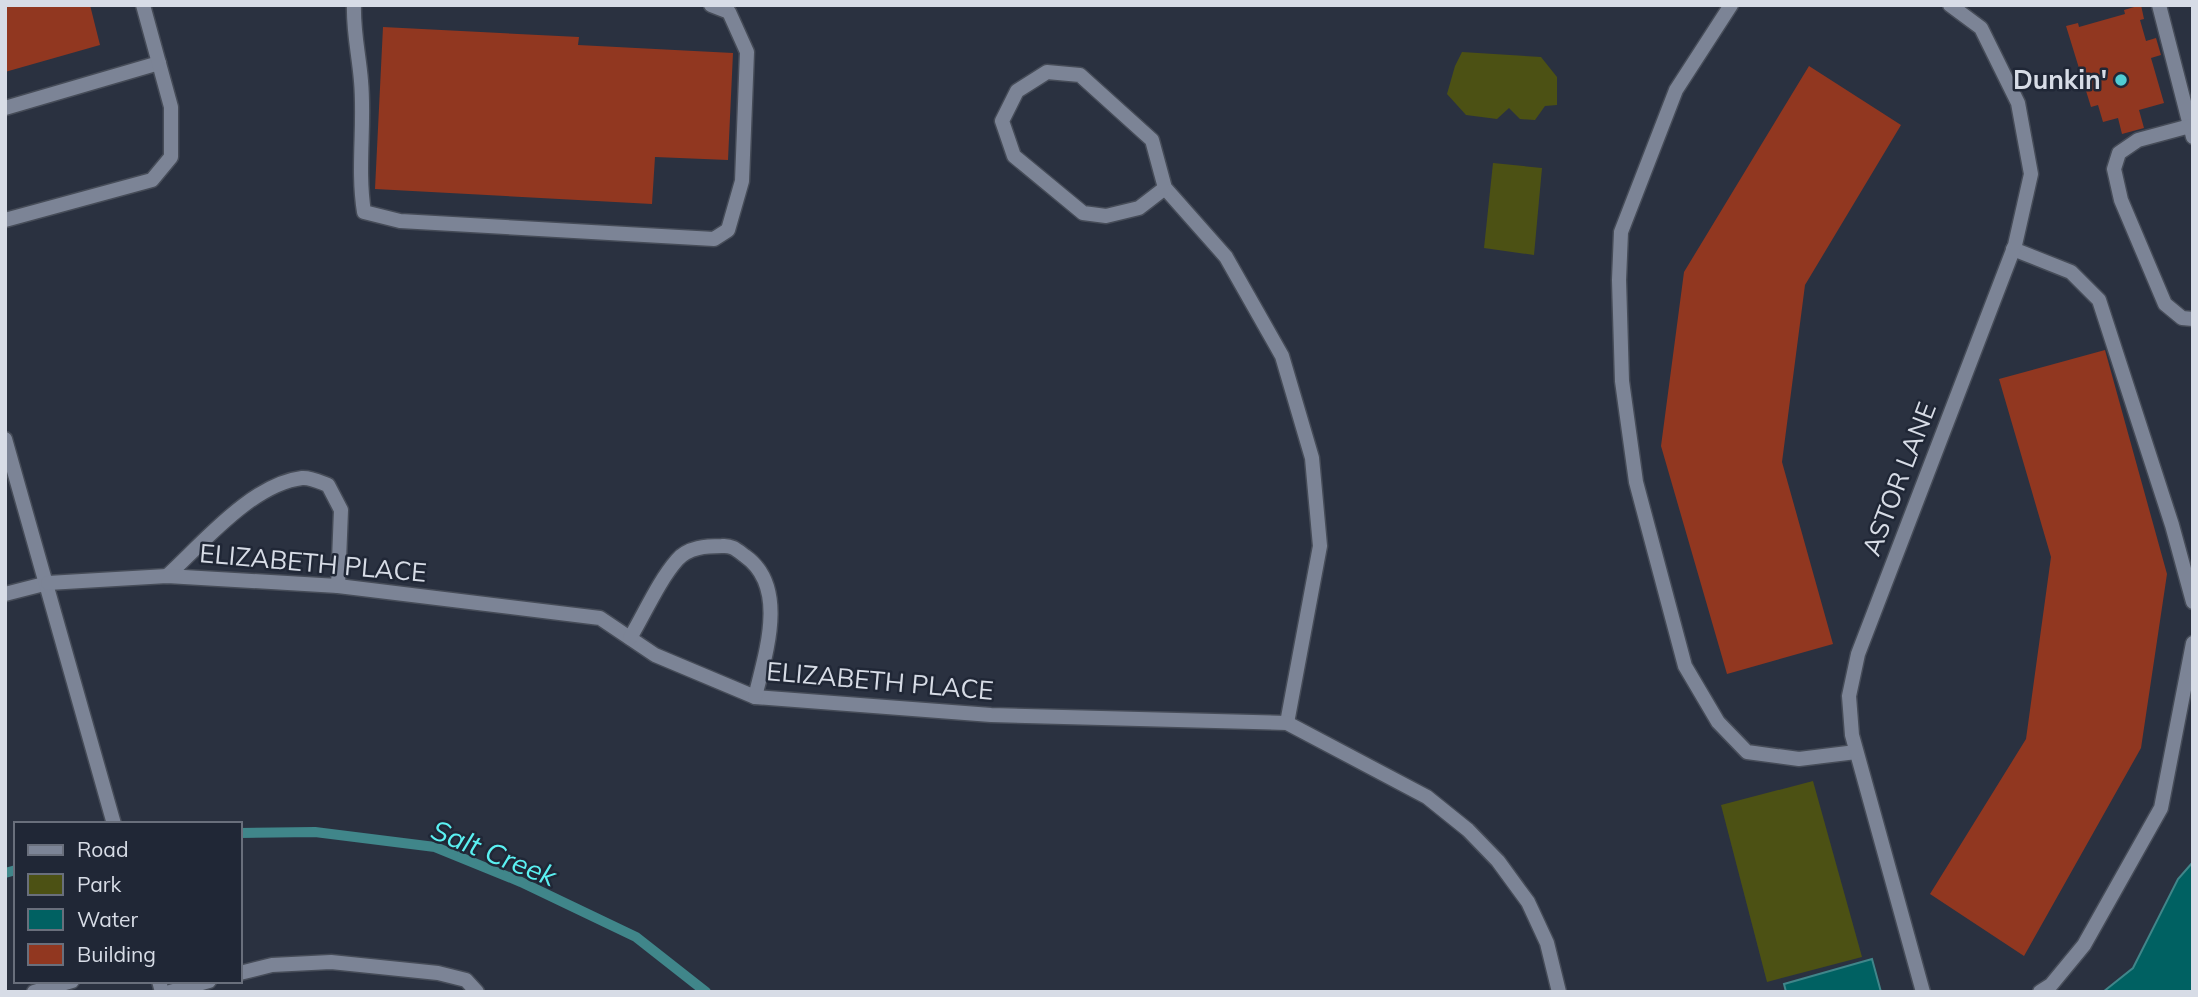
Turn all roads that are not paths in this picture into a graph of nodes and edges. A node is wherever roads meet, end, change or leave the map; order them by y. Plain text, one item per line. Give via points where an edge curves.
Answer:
1 (143, 5) edge
2 (354, 5) edge
3 (711, 5) edge
4 (1731, 5) edge
5 (1950, 5) edge
6 (2159, 5) edge
7 (159, 63) junction
8 (5, 108) edge
9 (2191, 131) edge
10 (1165, 188) junction
11 (5, 220) edge
12 (2013, 249) junction
13 (2193, 318) edge
14 (5, 439) edge
15 (167, 576) junction
16 (48, 583) junction
17 (338, 586) junction
18 (5, 594) edge
19 (2193, 602) edge
20 (630, 638) junction
21 (2193, 643) edge
22 (755, 697) junction
23 (1287, 723) junction
24 (1856, 752) junction
25 (113, 822) edge
26 (242, 972) edge
27 (65, 983) edge
28 (202, 983) edge
29 (34, 992) edge
30 (170, 992) edge
31 (477, 992) edge
32 (1559, 992) edge
33 (1923, 992) edge
34 (2040, 992) edge

1 - 7 street
2 - 3 street via 362,82 360,187 364,212 400,221 713,239 728,230 742,181 747,52 729,12
4 - 24 street via 1676,90 1622,232 1622,381 1636,482 1685,666 1718,722 1747,752 1799,759
5 - 12 street, ASTOR LANE via 1981,28 2018,103 2031,174
6 - 9 street
7 - 8 street
7 - 11 street via 171,107 171,157 152,180
9 - 13 street via 2138,140 2119,153 2114,169 2121,200 2165,304 2182,318
10 - 10 street via 1152,140 1080,75 1047,72 1017,91 1002,121 1014,156 1083,213 1106,216 1139,208
10 - 23 street via 1226,257 1282,356 1312,458 1321,546
12 - 19 street via 2071,272 2099,300
12 - 24 street, ASTOR LANE via 1858,654 1849,695
14 - 16 street
15 - 16 street, ELIZABETH PLACE
15 - 17 street, ELIZABETH PLACE
15 - 17 street via 257,494 305,477 328,485 341,510
16 - 18 street, ELIZABETH PLACE
16 - 25 street
17 - 20 street, ELIZABETH PLACE via 600,618
20 - 22 street, ELIZABETH PLACE via 655,654
20 - 22 street via 678,558 701,547 731,545 751,560 763,578 770,602 769,639
21 - 34 street via 2161,808 2084,945
22 - 23 street, ELIZABETH PLACE via 991,715
23 - 32 street, ELIZABETH PLACE via 1427,797 1468,830 1528,902 1547,943
24 - 33 street, ASTOR LANE
26 - 31 street via 272,965 331,962 438,973 466,980
27 - 29 street
28 - 30 street

